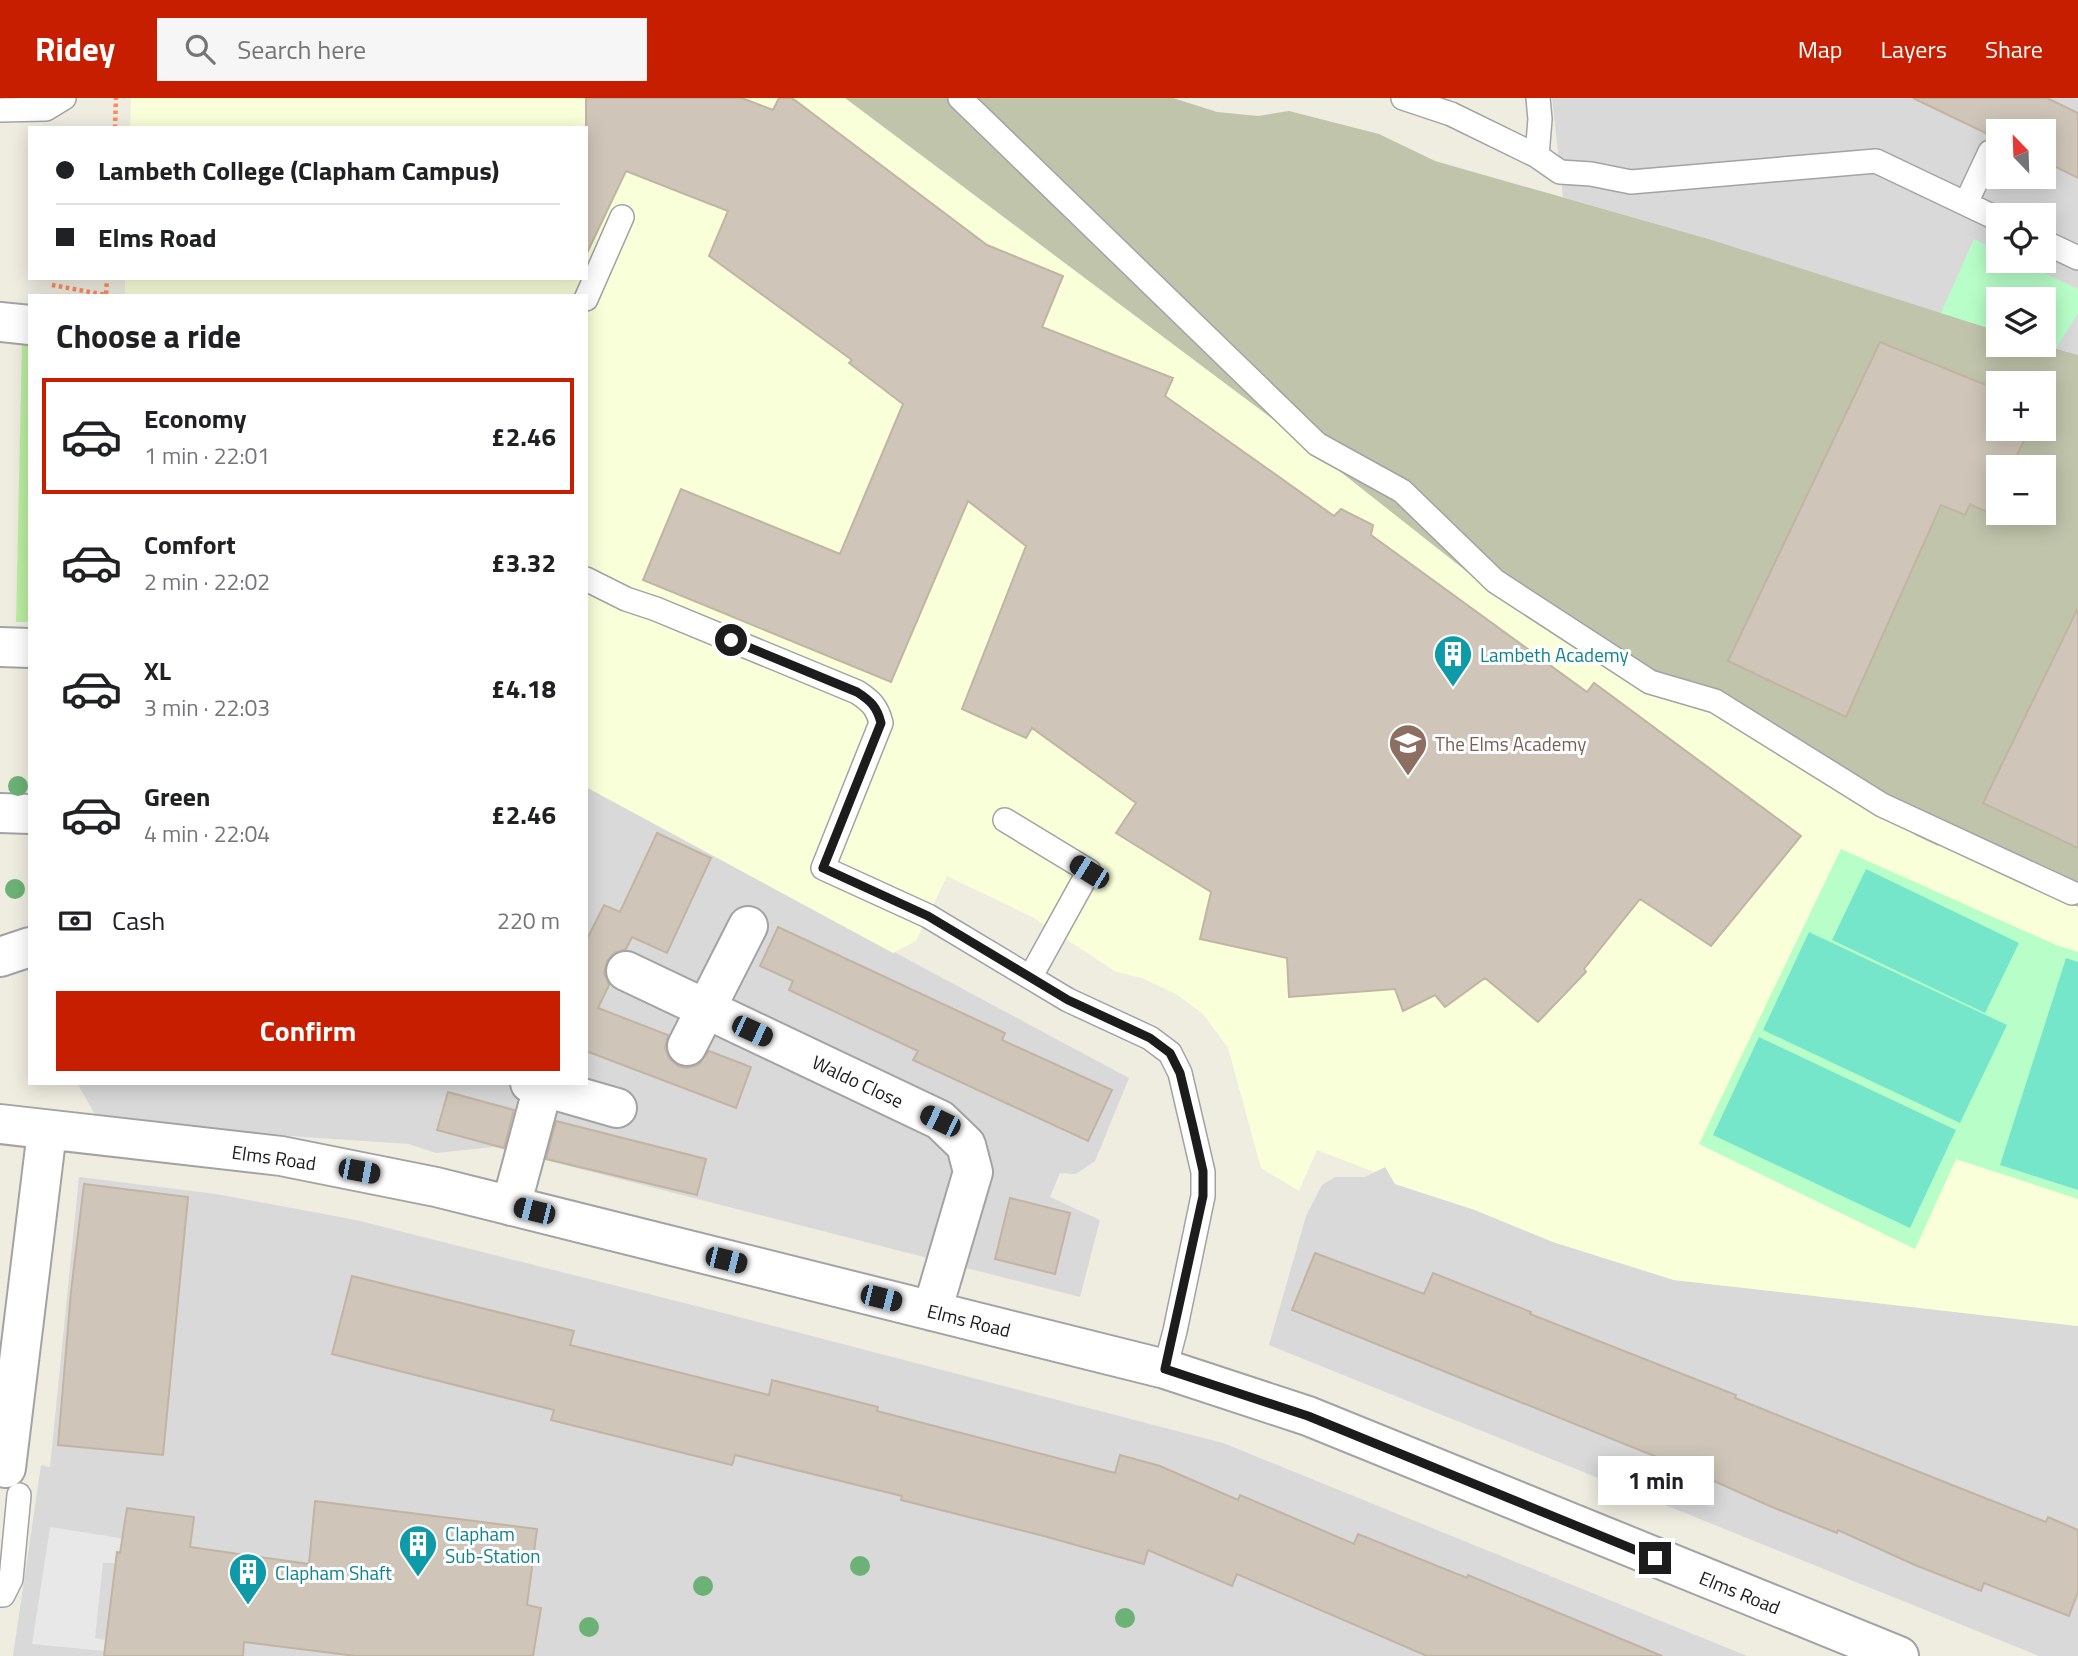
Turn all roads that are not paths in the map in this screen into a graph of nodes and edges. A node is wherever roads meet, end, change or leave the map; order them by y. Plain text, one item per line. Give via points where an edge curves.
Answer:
1 (64, 98) edge
2 (960, 98) edge
3 (1404, 98) edge
4 (1538, 98) edge
5 (0, 110) edge
6 (1537, 156) junction
7 (1986, 160) edge
8 (1966, 203) junction
9 (1986, 213) edge
10 (622, 217) dead end
11 (2056, 248) edge
12 (2078, 258) edge
13 (588, 294) edge
14 (0, 322) edge
15 (28, 325) edge
16 (588, 580) edge
17 (0, 647) edge
18 (28, 648) edge
19 (0, 813) edge
20 (28, 814) edge
21 (1005, 820) dead end
22 (2073, 893) dead end
23 (748, 926) dead end
24 (28, 948) edge
25 (0, 957) edge
26 (626, 971) dead end
27 (1031, 976) junction
28 (706, 1009) junction
29 (687, 1045) dead end
30 (539, 1085) edge
31 (617, 1108) dead end
32 (0, 1125) edge
33 (47, 1131) junction
34 (512, 1206) junction
35 (932, 1311) junction
36 (1165, 1369) junction
37 (10, 1481) edge
38 (0, 1595) edge
39 (1899, 1656) edge

1 - 5 lane via 46,109
2 - 22 lane via 1317,444 1402,491 1495,581 1650,682 1715,701 1882,805
3 - 6 lane via 1451,114
4 - 6 lane
6 - 8 lane via 1560,172 1631,182 1876,161
7 - 8 lane
8 - 9 lane
10 - 13 lane
11 - 12 lane
14 - 15 street
16 - 27 lane via 872,702 881,723 823,868 928,916
17 - 18 street
19 - 20 street
21 - 27 lane via 1089,872
23 - 28 street
24 - 25 street
26 - 28 street, Waldo Close
27 - 36 lane via 1068,1000 1150,1038 1170,1053 1180,1073 1203,1171 1203,1196
28 - 29 street
28 - 35 street, Waldo Close via 940,1121 966,1145 973,1172
30 - 31 street
30 - 34 street
32 - 33 street, Elms Road
33 - 34 street, Elms Road via 281,1156
33 - 37 street via 6,1468
34 - 35 street, Elms Road
35 - 36 street, Elms Road
36 - 39 street, Elms Road via 1308,1416
37 - 38 lane via 12,1579

